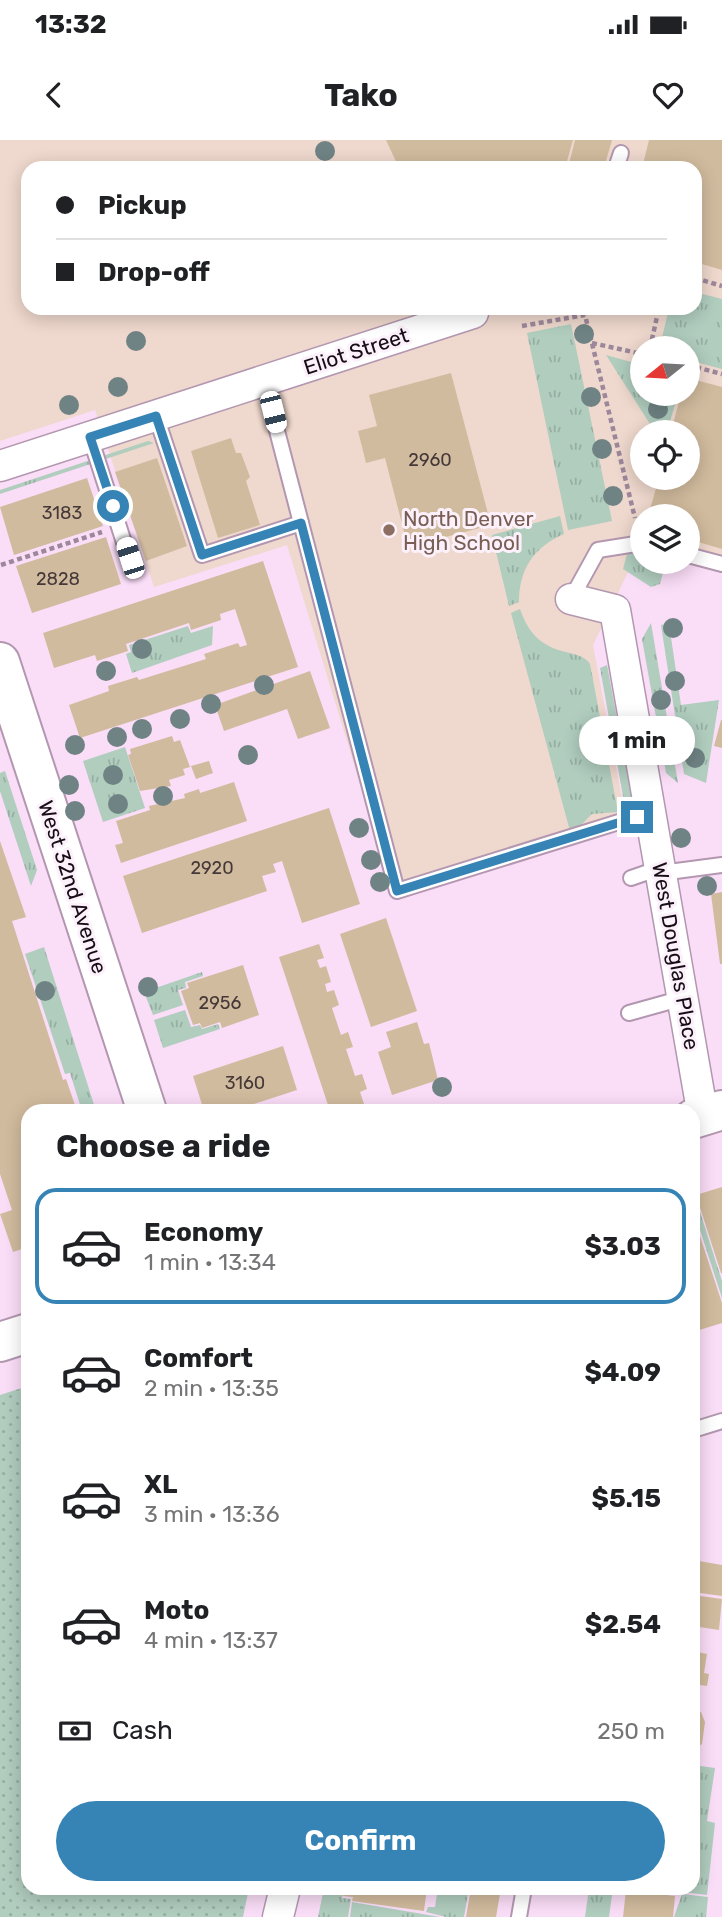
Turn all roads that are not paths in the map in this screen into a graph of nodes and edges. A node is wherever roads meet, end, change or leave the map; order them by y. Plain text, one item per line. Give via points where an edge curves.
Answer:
1 (621, 153) dead end
2 (618, 161) edge
3 (469, 315) edge
4 (264, 381) junction
5 (156, 416) junction
6 (90, 437) junction
7 (0, 466) edge
8 (301, 523) junction
9 (630, 545) edge
10 (130, 558) dead end
11 (700, 558) edge
12 (722, 564) edge
13 (571, 599) joint
14 (0, 662) edge
15 (10, 726) edge
16 (651, 813) junction
17 (722, 865) edge
18 (661, 870) junction
19 (631, 878) dead end
20 (683, 998) junction
21 (629, 1013) dead end
22 (145, 1104) edge
23 (706, 1115) edge
24 (21, 1335) edge
25 (0, 1342) edge
26 (722, 1421) edge
27 (700, 1428) edge
28 (283, 1895) edge
29 (523, 1895) edge
30 (278, 1917) edge
31 (519, 1917) edge

1 - 2 lane
3 - 4 street, Eliot Street
4 - 5 street, Eliot Street
4 - 8 lane
5 - 6 street, Eliot Street
5 - 8 lane via 202,555
6 - 7 street, Eliot Street
6 - 10 lane
8 - 16 lane via 397,891
9 - 13 lane, West Douglas Place via 598,550
11 - 12 lane
13 - 16 street, West Douglas Place via 615,610
14 - 15 street, West 32nd Avenue
15 - 22 street, West 32nd Avenue
16 - 18 street, West Douglas Place
17 - 18 lane
18 - 19 lane
18 - 20 street, West Douglas Place
20 - 21 lane
20 - 23 street, West Douglas Place
24 - 25 street
26 - 27 lane
28 - 30 street
29 - 31 lane

